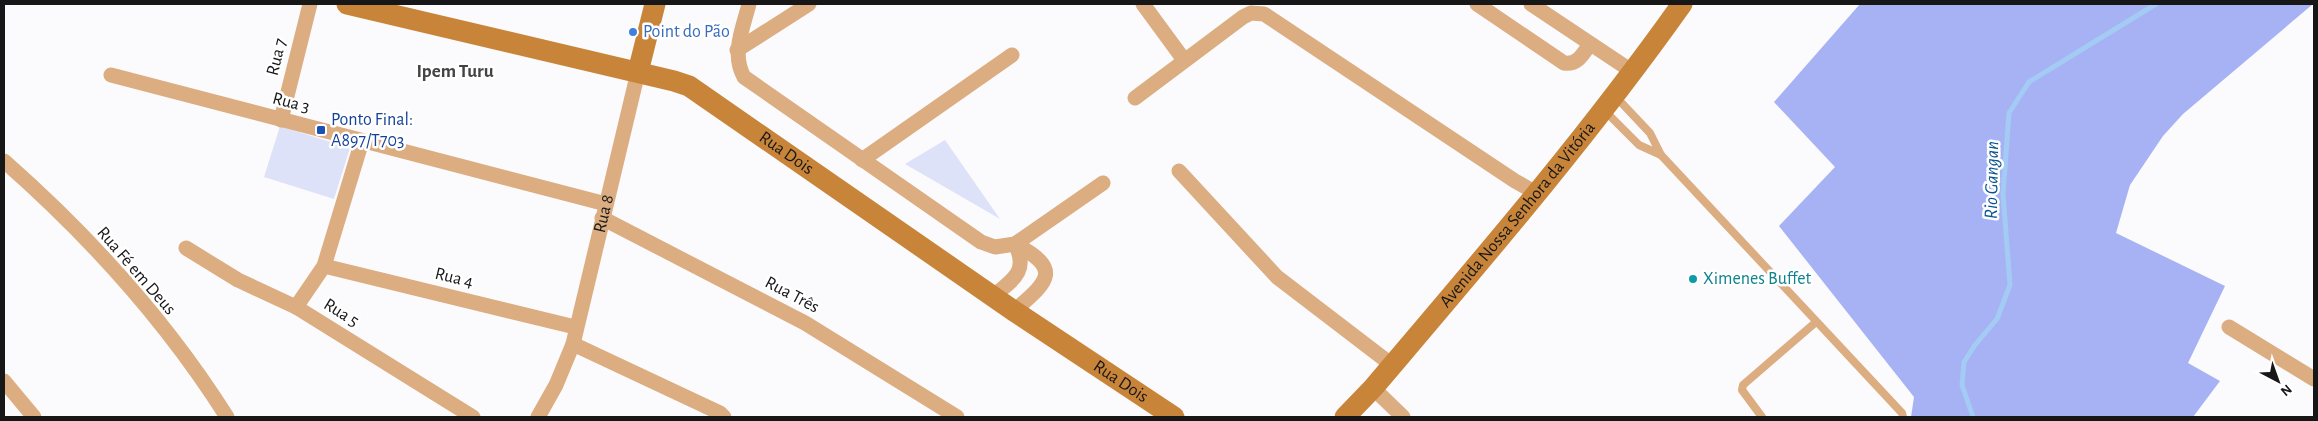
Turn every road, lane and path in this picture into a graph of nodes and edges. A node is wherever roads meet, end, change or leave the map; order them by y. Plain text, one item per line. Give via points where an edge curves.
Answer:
1 (310, 4) edge
2 (347, 4) edge
3 (655, 4) edge
4 (749, 4) edge
5 (809, 4) edge
6 (1143, 4) edge
7 (1477, 4) edge
8 (1531, 4) edge
9 (1682, 4) edge
10 (1590, 44) junction
11 (737, 50) junction
12 (1012, 55) dead end
13 (1184, 60) junction
14 (638, 72) junction
15 (1634, 72) junction
16 (111, 75) dead end
17 (1135, 98) dead end
18 (1609, 103) junction
19 (281, 120) junction
20 (362, 141) junction
21 (1661, 155) junction
22 (862, 160) junction
23 (4, 161) edge
24 (1179, 171) dead end
25 (1103, 183) dead end
26 (1538, 194) junction
27 (604, 211) junction
28 (1014, 244) junction
29 (186, 248) dead end
30 (324, 266) junction
31 (993, 296) junction
32 (296, 307) junction
33 (1014, 311) junction
34 (1816, 322) junction
35 (575, 327) junction
36 (2229, 327) dead end
37 (573, 344) junction
38 (1392, 365) junction
39 (2314, 378) edge
40 (4, 380) edge
41 (1373, 388) junction
42 (34, 417) edge
43 (227, 417) edge
44 (473, 417) edge
45 (538, 417) edge
46 (724, 417) edge
47 (957, 417) edge
48 (1174, 417) edge
49 (1345, 417) edge
50 (1403, 417) edge
51 (1762, 417) edge
52 (1903, 417) edge

1 - 19 street, Rua 7
2 - 14 street, Rua Dois
3 - 14 street, Rua 8
4 - 11 street
5 - 11 street
6 - 13 street
7 - 10 street via 1564,62 1572,64 1580,59
8 - 10 street
9 - 15 street, Avenida Nossa Senhora da Vitória
10 - 15 street
11 - 22 street via 739,68 744,77
12 - 22 street
13 - 17 street
13 - 26 street via 1243,17 1251,13 1264,14
14 - 27 street, Rua 8
14 - 31 street, Rua Dois via 689,86
15 - 18 street, Avenida Nossa Senhora da Vitória
16 - 19 street, Rua 3
18 - 21 lane via 1650,133
18 - 21 lane via 1639,145
18 - 26 street, Avenida Nossa Senhora da Vitória
19 - 20 street, Rua 3
20 - 27 street, Rua 3
20 - 30 street
21 - 34 lane
22 - 28 street via 981,242 995,247
23 - 43 street, Rua Fé em Deus via 129,287 199,374
24 - 38 street via 1277,277
25 - 28 street
26 - 38 street, Avenida Nossa Senhora da Vitória
27 - 35 street, Rua 8
27 - 47 street, Rua Três via 805,323
28 - 31 street via 1021,258 1019,271
28 - 33 street via 1037,257 1046,275 1044,283
29 - 32 street, Rua 5 via 238,280
30 - 32 street
30 - 35 street, Rua 4
31 - 33 street, Rua Dois
32 - 44 street, Rua 5
33 - 48 street, Rua Dois
34 - 51 lane via 1743,385 1742,390
34 - 52 lane
35 - 37 street, Rua 8
36 - 39 street
37 - 45 street, Rua 8
37 - 46 street
38 - 41 street, Avenida Nossa Senhora da Vitória
40 - 42 street
41 - 49 street, Avenida Nossa Senhora da Vitória
41 - 50 street

